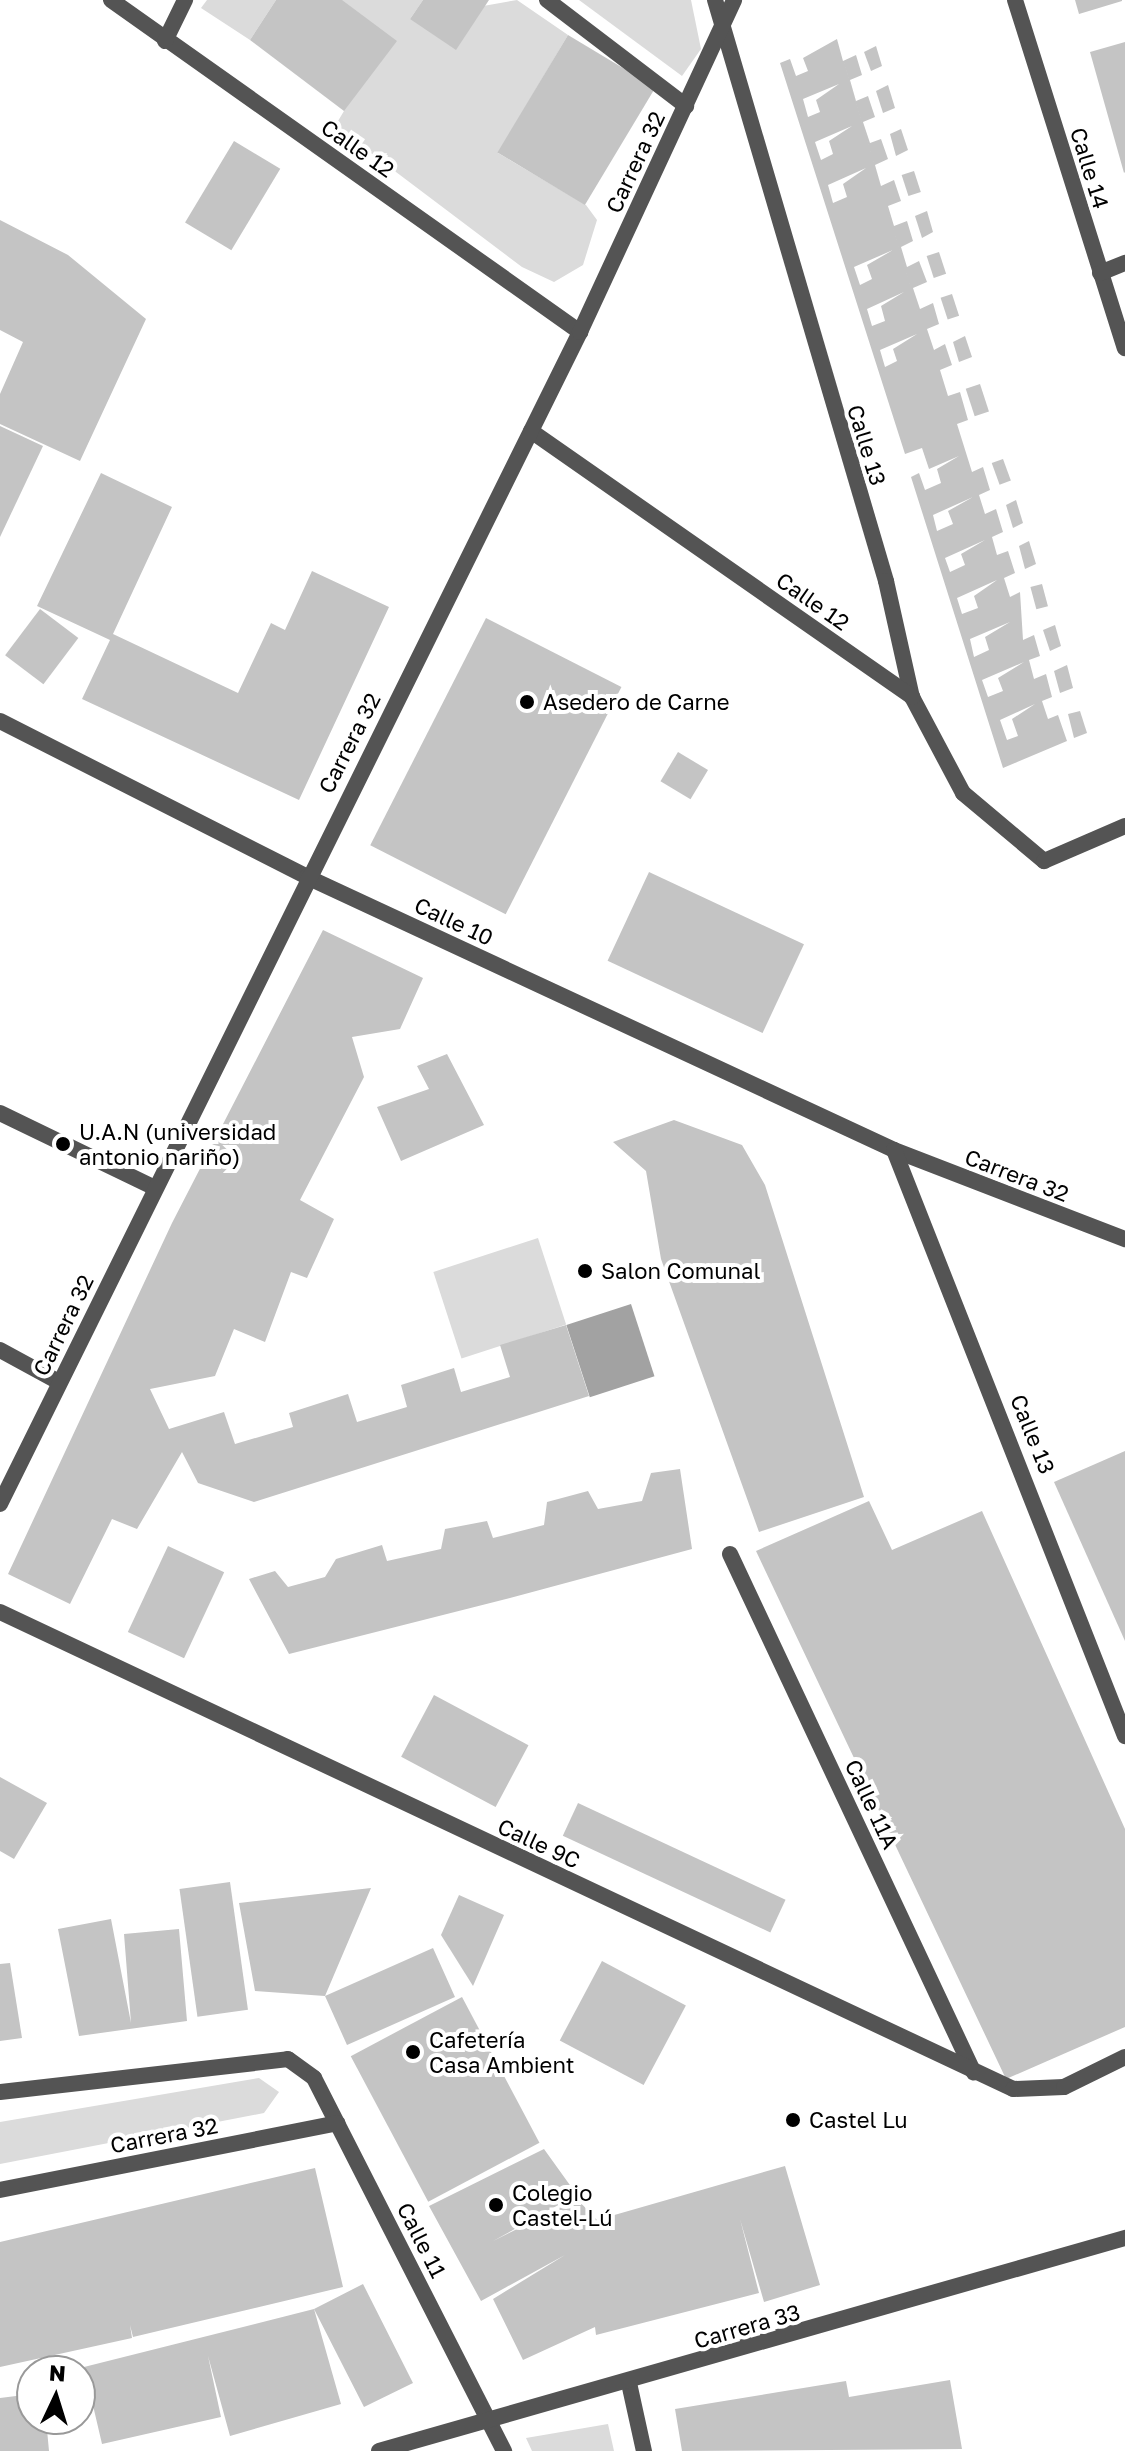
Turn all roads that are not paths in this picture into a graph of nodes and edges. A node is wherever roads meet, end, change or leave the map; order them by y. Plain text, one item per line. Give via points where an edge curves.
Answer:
1 (111, 0) edge
2 (185, 0) edge
3 (547, 0) edge
4 (715, 0) edge
5 (734, 0) edge
6 (1015, 0) edge
7 (722, 30) junction
8 (165, 41) junction
9 (686, 106) junction
10 (1125, 263) edge
11 (1100, 273) junction
12 (580, 332) junction
13 (1125, 348) edge
14 (531, 431) junction
15 (912, 697) junction
16 (0, 721) edge
17 (1125, 826) edge
18 (307, 877) junction
19 (0, 1113) edge
20 (894, 1150) junction
21 (155, 1188) junction
22 (1125, 1239) edge
23 (0, 1350) edge
24 (59, 1382) junction
25 (0, 1504) edge
26 (730, 1554) dead end
27 (0, 1612) edge
28 (1125, 1736) edge
29 (1125, 2057) edge
30 (974, 2073) junction
31 (0, 2092) edge
32 (337, 2123) junction
33 (0, 2190) edge
34 (1125, 2238) edge
35 (629, 2383) junction
36 (492, 2424) junction
37 (379, 2451) edge
38 (504, 2451) edge
39 (644, 2451) edge

1 - 8 street, Calle 12
2 - 8 street
3 - 9 street
4 - 7 street, Calle 13
5 - 7 street, Carrera 32
6 - 11 street, Calle 14
7 - 9 street, Carrera 32
7 - 15 street, Calle 13 via 886,581
8 - 12 street, Calle 12
9 - 12 street, Carrera 32
10 - 11 street
11 - 13 street, Calle 14
12 - 14 street, Carrera 32
14 - 15 street, Calle 12
14 - 18 street, Carrera 32
15 - 17 street, Calle 13 via 963,793 1044,861
16 - 18 street, Calle 10
18 - 20 street, Calle 10
18 - 21 street, Carrera 32
19 - 21 street
20 - 22 street, Carrera 32
20 - 28 street, Calle 13
21 - 24 street, Carrera 32
23 - 24 street
24 - 25 street, Carrera 32
26 - 30 street, Calle 11A
27 - 30 street, Calle 9C
29 - 30 street, Calle 9C via 1064,2087 1013,2089
31 - 32 street, Calle 11 via 288,2059 314,2078
32 - 33 street, Carrera 32
32 - 36 street, Calle 11
34 - 35 street, Carrera 33
35 - 36 street, Carrera 33
35 - 39 street
36 - 37 street, Carrera 33
36 - 38 street, Calle 11

